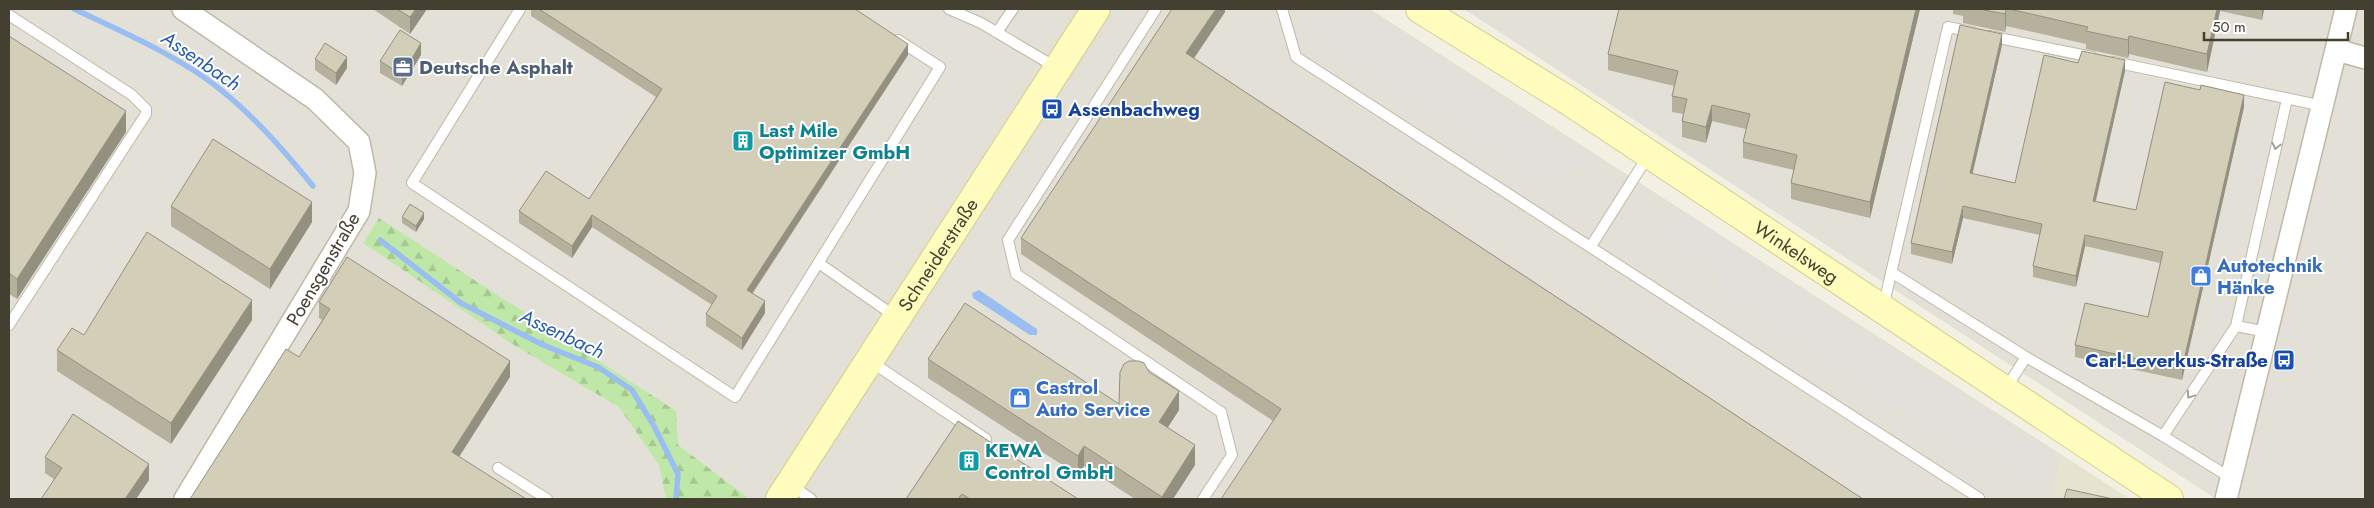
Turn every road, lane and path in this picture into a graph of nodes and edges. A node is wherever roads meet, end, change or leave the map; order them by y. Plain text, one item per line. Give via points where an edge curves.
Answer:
1 (183, 9) edge
2 (520, 9) edge
3 (949, 9) edge
4 (1012, 9) edge
5 (1096, 9) edge
6 (1156, 9) edge
7 (1282, 9) edge
8 (1420, 9) edge
9 (2346, 9) edge
10 (9, 15) edge
11 (997, 32) junction
12 (890, 35) edge
13 (2337, 50) junction
14 (2365, 58) edge
15 (1058, 68) junction
16 (2287, 98) junction
17 (2323, 106) junction
18 (1648, 155) junction
19 (1591, 246) junction
20 (820, 264) junction
21 (1891, 272) junction
22 (1882, 310) junction
23 (897, 318) junction
24 (9, 326) edge
25 (2236, 326) junction
26 (2267, 332) junction
27 (2026, 357) junction
28 (869, 360) junction
29 (2004, 391) junction
30 (2163, 436) junction
31 (986, 439) edge
32 (498, 468) dead end
33 (2231, 478) junction
34 (794, 494) edge
35 (1979, 498) dead end
36 (185, 499) edge
37 (547, 499) edge
38 (1203, 499) edge
39 (2169, 499) edge
40 (2226, 499) edge

1 - 36 street, Poensgenstraße via 315,99 359,142 365,173 359,211
2 - 20 lane via 412,183 735,397
3 - 11 lane
4 - 11 lane
5 - 15 street, Schneiderstraße
6 - 38 lane via 1008,240 1016,274 1221,412 1232,455
7 - 19 lane via 1296,57
8 - 18 street, Winkelsweg
9 - 13 street
10 - 24 lane via 132,96 146,109 146,114
11 - 15 lane
12 - 20 lane via 940,67
13 - 14 street
13 - 17 street
15 - 23 street, Schneiderstraße
16 - 17 lane
16 - 21 lane via 1948,27
16 -> 25 lane
17 - 26 street
18 - 19 lane
18 - 22 street, Winkelsweg
19 - 35 lane
20 - 23 lane
21 - 22 lane
21 - 27 lane
22 - 29 street, Winkelsweg
23 - 28 street, Schneiderstraße
25 - 26 lane
25 -> 30 lane
26 - 33 street
27 - 29 lane
27 - 30 lane
28 - 31 lane
28 - 34 street, Schneiderstraße
29 - 39 street, Winkelsweg
30 - 33 lane
32 - 37 lane
33 - 40 street

